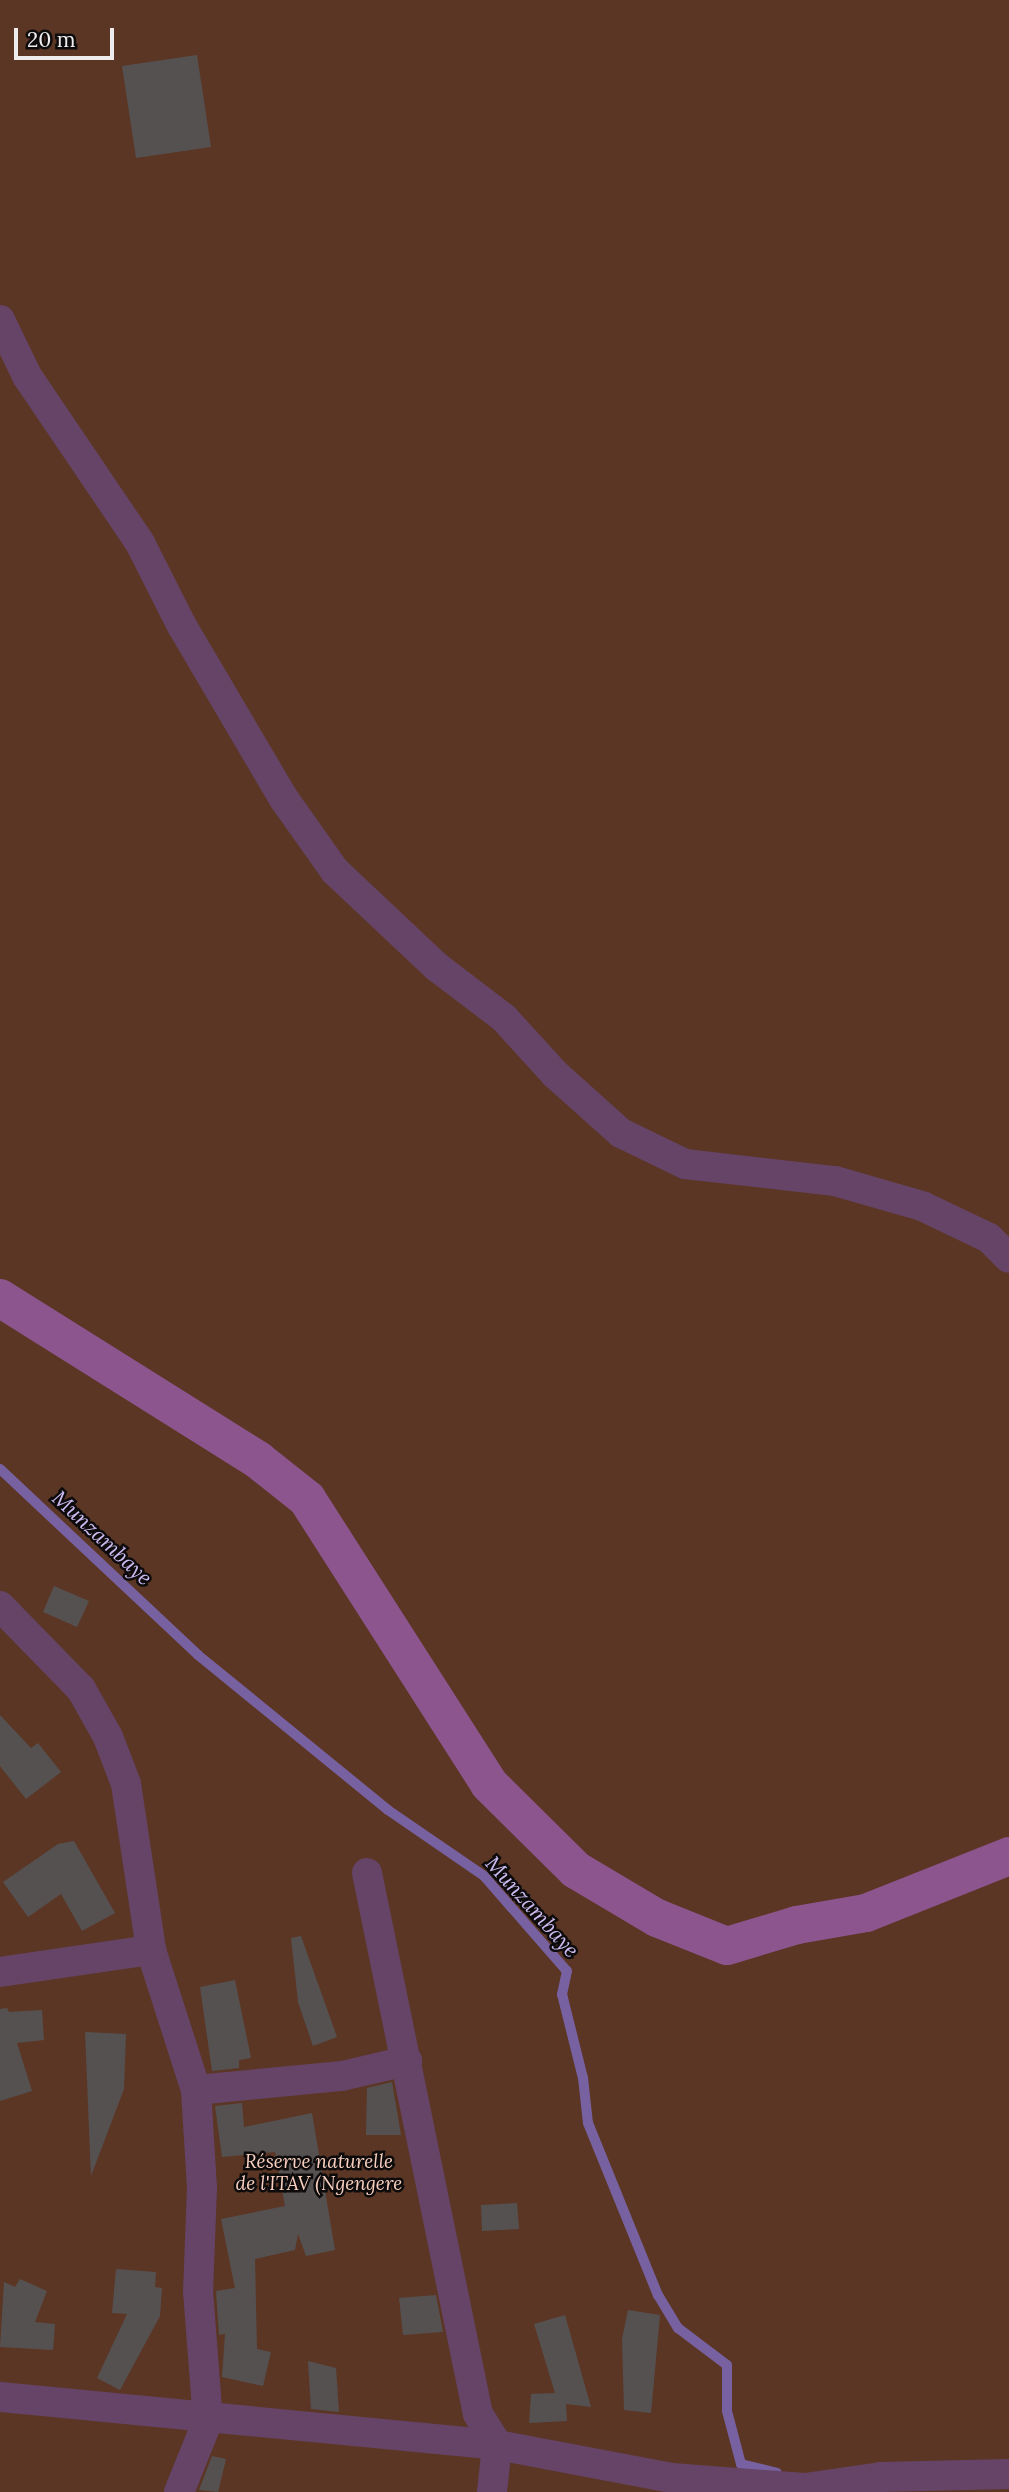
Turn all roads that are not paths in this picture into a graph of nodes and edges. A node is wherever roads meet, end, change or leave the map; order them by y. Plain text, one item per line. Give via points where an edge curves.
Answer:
1 (0, 320) edge
2 (1009, 1258) edge
3 (0, 1298) edge
4 (0, 1606) edge
5 (1009, 1856) edge
6 (367, 1873) dead end
7 (151, 1950) junction
8 (0, 1972) edge
9 (408, 2061) junction
10 (196, 2090) junction
11 (0, 2397) edge
12 (208, 2420) junction
13 (497, 2445) junction
14 (1009, 2474) edge
15 (841, 2487) edge
16 (179, 2492) edge
17 (492, 2492) edge

1 - 2 street via 27,376 140,543 189,638 284,799 335,871 437,967 504,1018 555,1074 621,1133 685,1164 835,1181 922,1206 989,1238
3 - 5 street via 142,1392 258,1460 306,1499 489,1784 576,1870 657,1918 727,1947 797,1925 866,1913
4 - 7 street via 81,1689 108,1737 126,1784
6 - 9 street
7 - 8 street
7 - 10 street
9 - 10 street via 342,2076
9 - 13 street via 478,2414
10 - 12 street via 202,2188 198,2291
11 - 12 street
12 - 13 street
12 - 16 street
13 - 15 street via 672,2478
13 - 17 street
14 - 15 street via 881,2477

